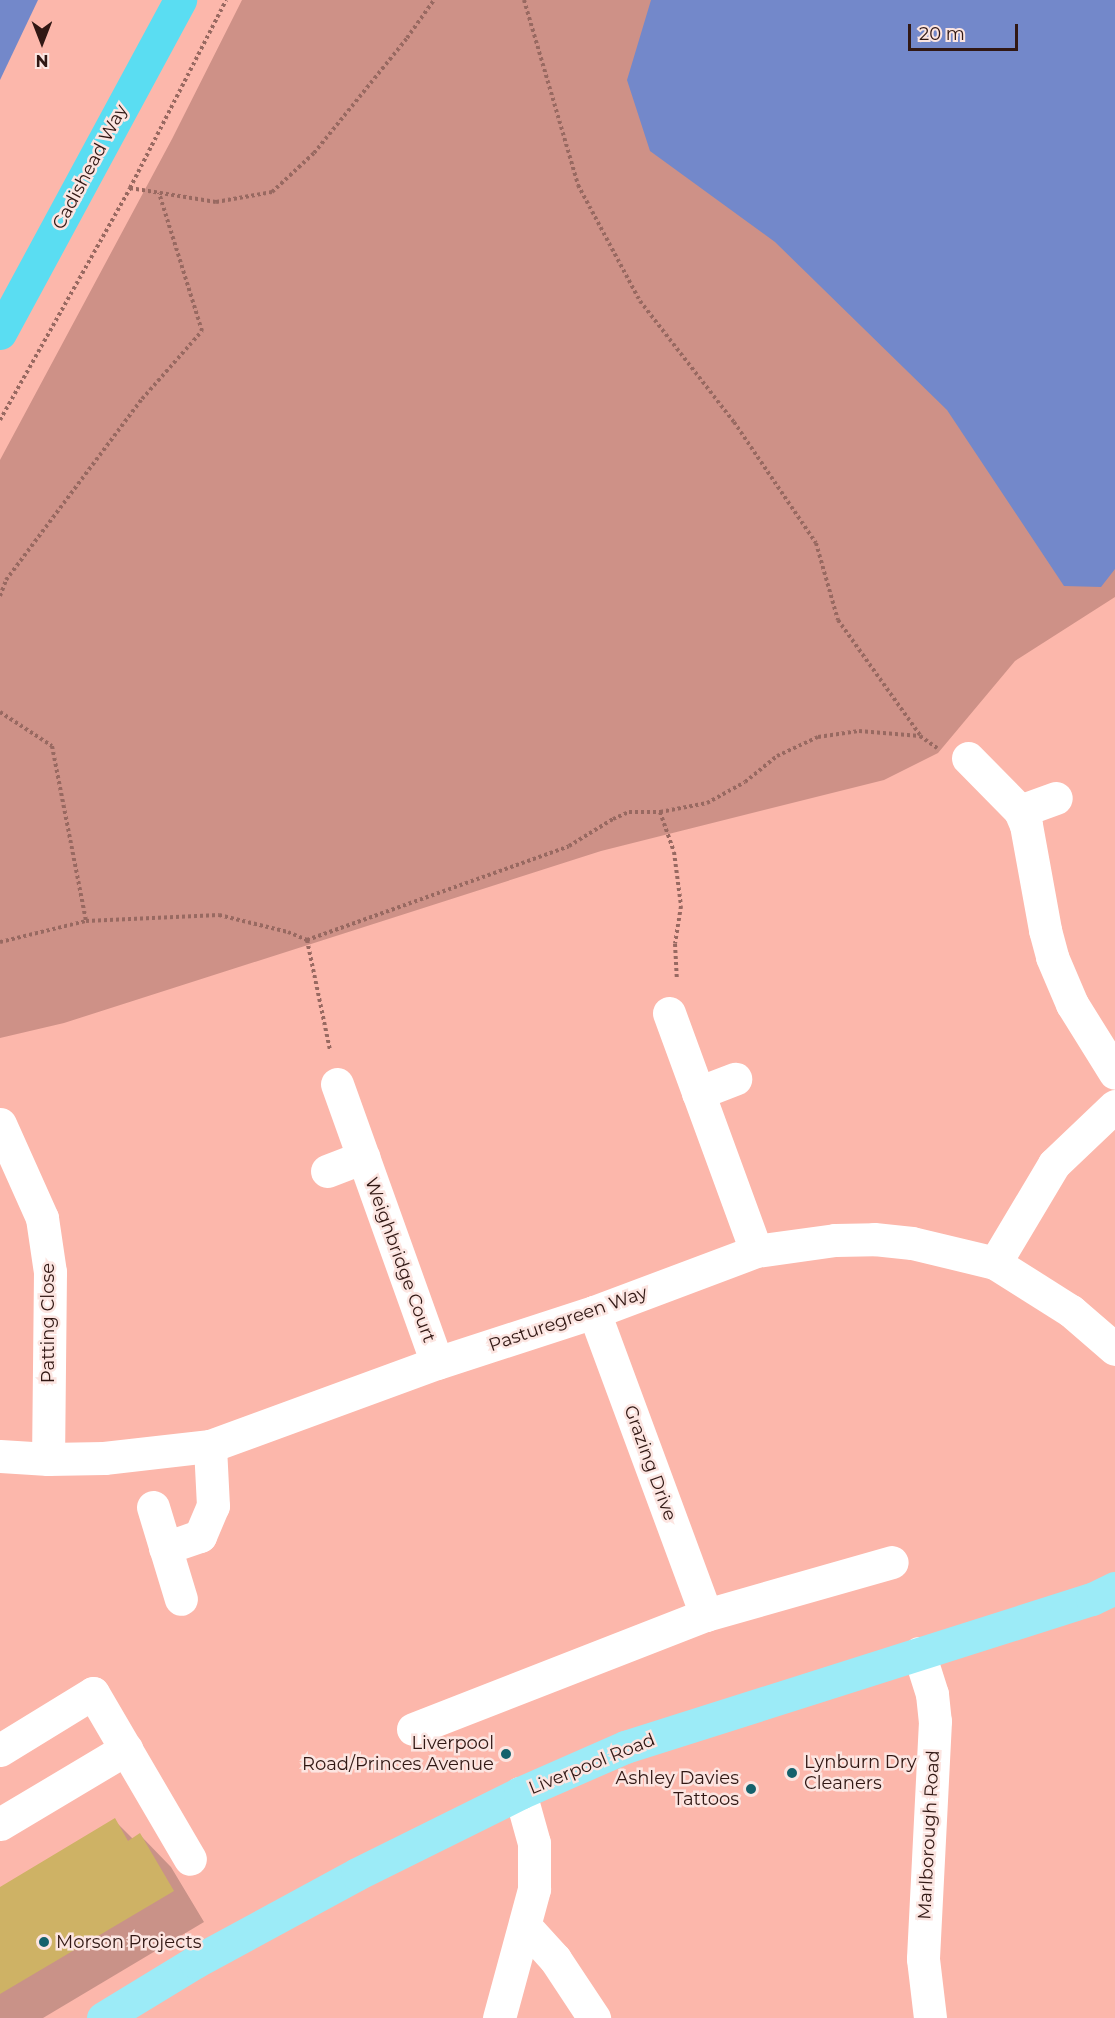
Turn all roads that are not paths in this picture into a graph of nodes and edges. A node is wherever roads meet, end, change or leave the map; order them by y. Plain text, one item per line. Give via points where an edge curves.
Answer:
1 (180, 0) edge
2 (0, 333) edge
3 (968, 758) road end
4 (1056, 798) dead end
5 (1020, 811) junction
6 (669, 1013) road end
7 (1115, 1072) edge
8 (735, 1079) dead end
9 (337, 1084) road end
10 (698, 1093) junction
11 (1115, 1106) edge
12 (0, 1125) edge
13 (363, 1157) junction
14 (327, 1171) dead end
15 (756, 1251) junction
16 (995, 1263) junction
17 (594, 1312) junction
18 (1115, 1349) edge
19 (437, 1363) junction
20 (210, 1446) junction
21 (0, 1456) edge
22 (48, 1459) junction
23 (153, 1507) dead end
24 (165, 1548) junction
25 (892, 1562) dead end
26 (1115, 1588) edge
27 (181, 1599) dead end
28 (706, 1615) junction
29 (919, 1653) junction
30 (413, 1729) dead end
31 (126, 1749) junction
32 (0, 1750) edge
33 (520, 1793) junction
34 (0, 1824) edge
35 (190, 1859) dead end
36 (525, 1926) junction
37 (104, 2018) edge
38 (499, 2018) edge
39 (594, 2018) edge
40 (930, 2018) edge

1 - 2 highway, Cadishead Way
3 - 5 street
4 - 5 street
5 - 7 street via 1052,957 1072,1004
6 - 10 street
8 - 10 street
9 - 13 street, Weighbridge Court
10 - 15 street
11 - 16 street via 1054,1164
12 - 22 street, Patting Close via 42,1218 50,1272
13 - 14 street, Weighbridge Court
13 - 19 street, Weighbridge Court
15 - 16 street, Pasturegreen Way via 874,1239 912,1243
15 - 17 street, Pasturegreen Way
16 - 18 street, Pasturegreen Way via 1071,1311
17 - 19 street, Pasturegreen Way
17 - 28 street, Grazing Drive
19 - 20 street, Pasturegreen Way
20 - 22 street, Pasturegreen Way via 104,1458
20 - 24 street via 213,1506 200,1536
21 - 22 street, Pasturegreen Way
23 - 24 street
24 - 27 street
25 - 28 street
26 - 29 main road, Liverpool Road via 1092,1599
28 - 30 street
29 - 33 main road, Liverpool Road via 625,1747
29 - 40 street, Marlborough Road via 932,1694 935,1721 923,1959
31 - 32 street via 93,1693
31 - 34 street
31 - 35 street
33 - 36 street via 536,1865
33 - 37 main road, Liverpool Road via 346,1880 195,1962
36 - 38 street
36 - 39 street via 555,1959

